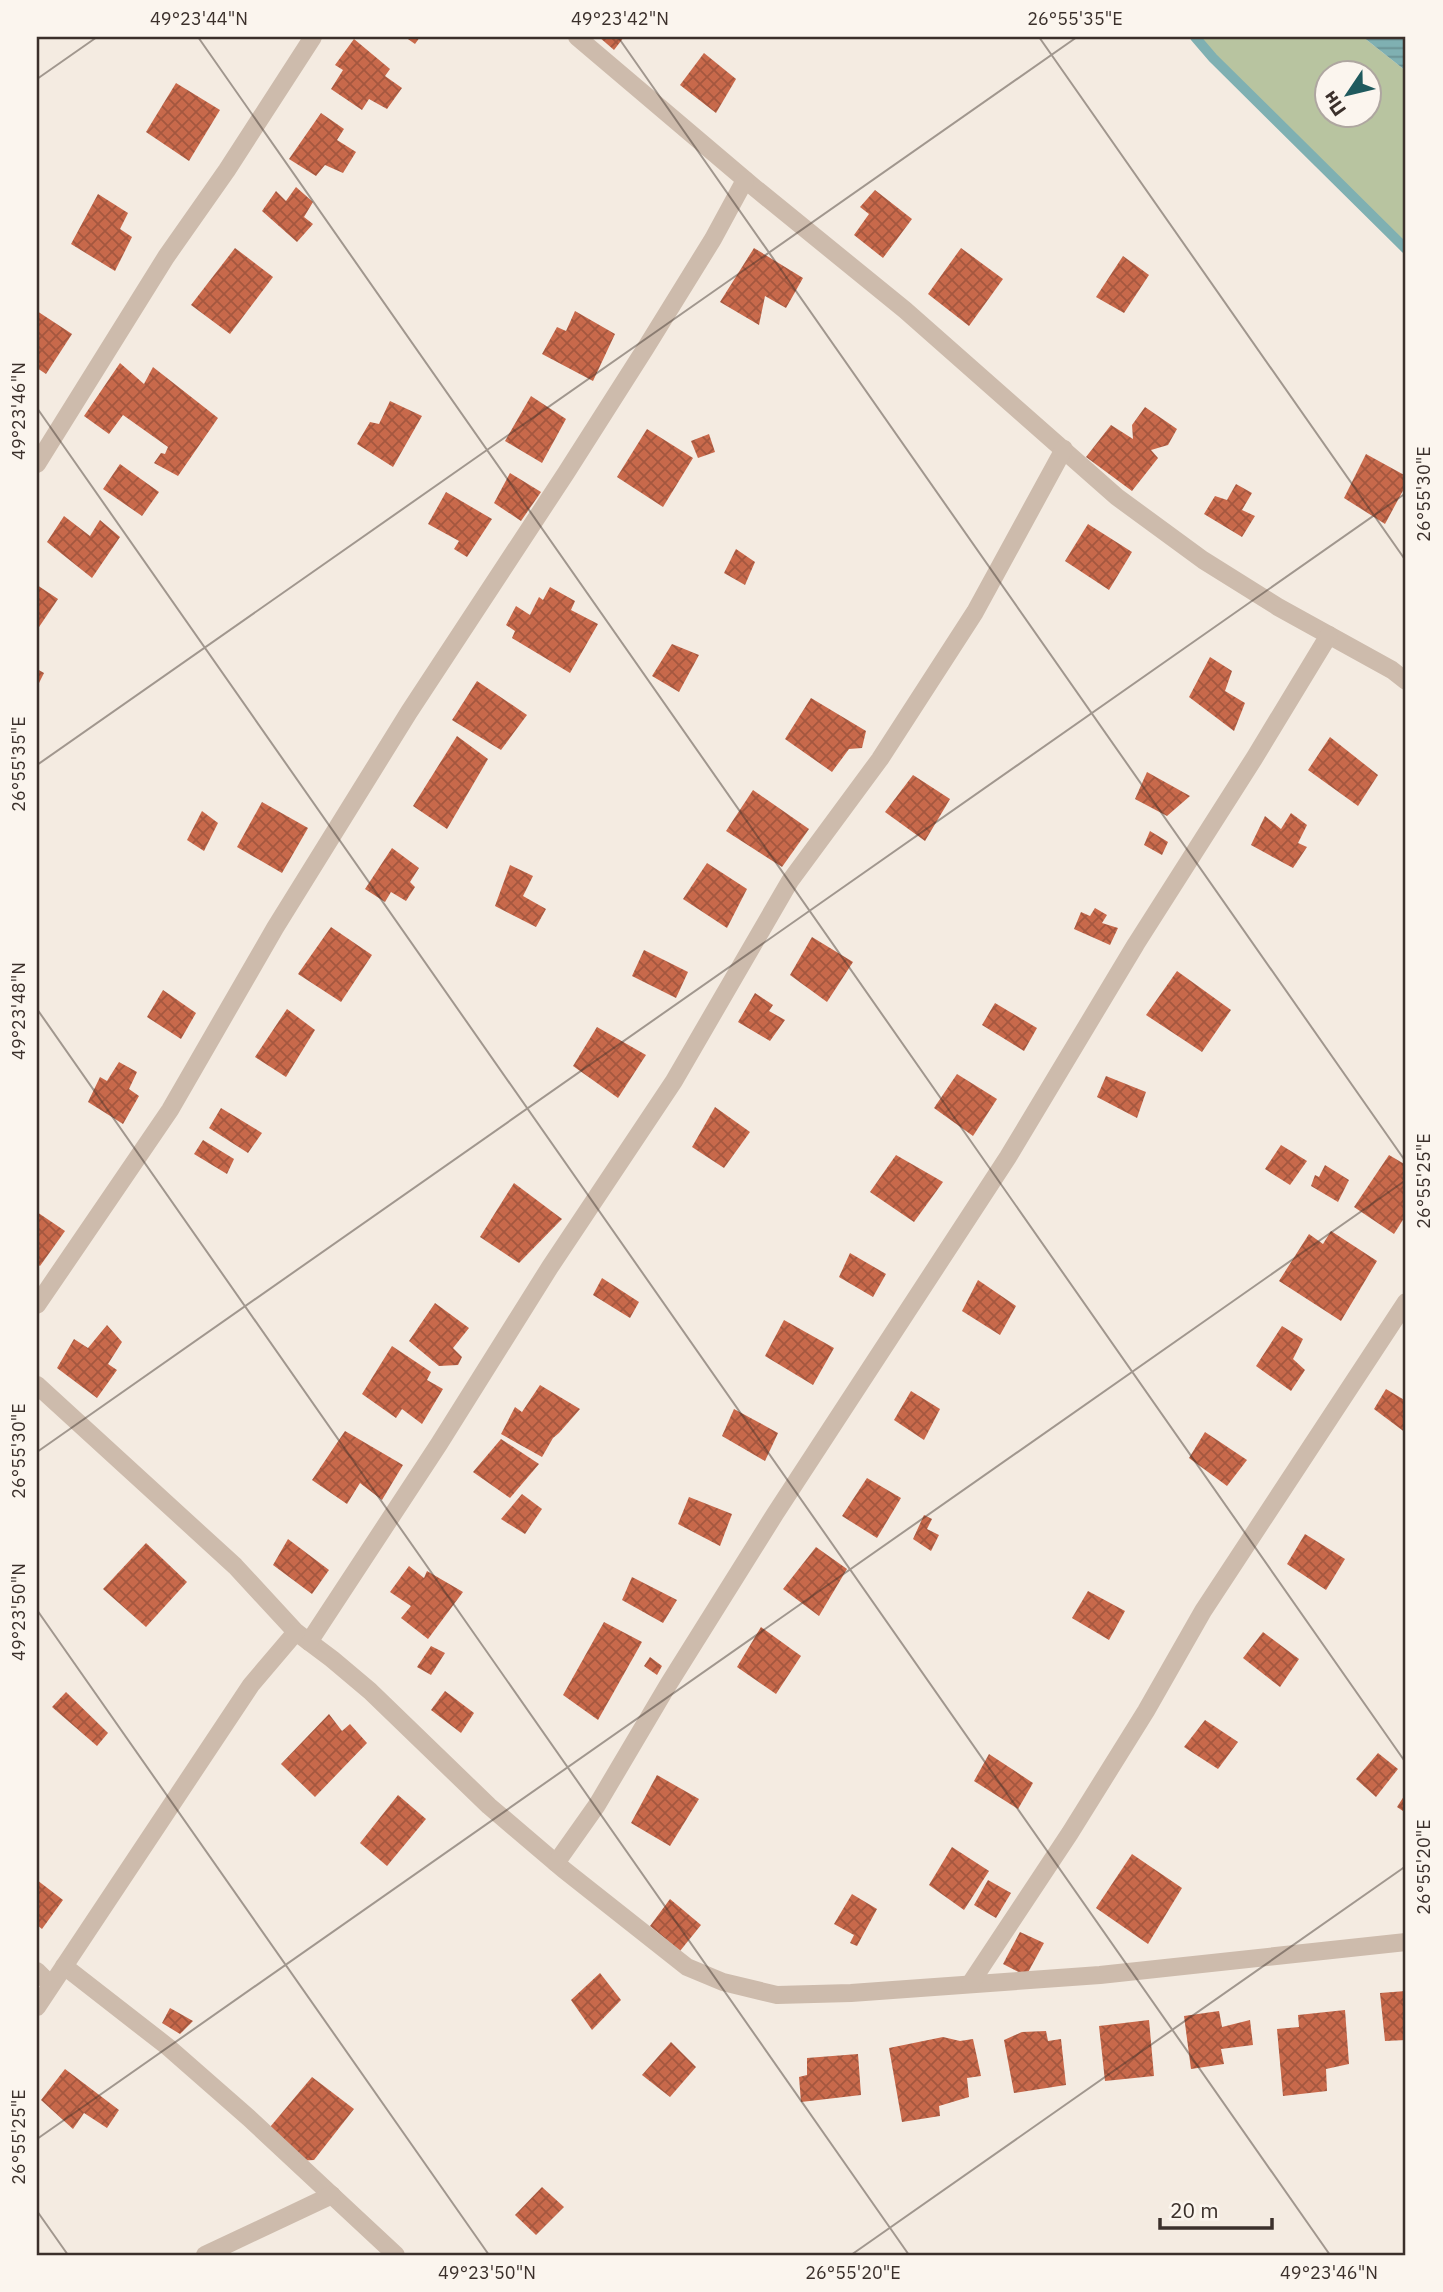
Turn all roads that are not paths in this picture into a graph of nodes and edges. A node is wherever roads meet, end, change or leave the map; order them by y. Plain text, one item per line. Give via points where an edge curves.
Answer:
1 (313, 37) edge
2 (577, 37) edge
3 (745, 180) junction
4 (1064, 449) junction
5 (37, 464) edge
6 (1329, 635) junction
7 (1406, 681) edge
8 (1406, 1302) edge
9 (37, 1306) edge
10 (37, 1385) edge
11 (302, 1637) junction
12 (556, 1863) junction
13 (1406, 1942) edge
14 (64, 1966) junction
15 (37, 1971) edge
16 (970, 1984) junction
17 (51, 1985) junction
18 (37, 2007) edge
19 (332, 2195) junction
20 (205, 2255) edge
21 (396, 2255) edge

1 - 5 street via 130,312
2 - 3 street
3 - 4 street via 905,310
3 - 9 street via 645,349 275,928 170,1110
4 - 6 street via 1117,496 1203,559
4 - 11 street via 975,612 880,759 790,881 674,1081 432,1456
6 - 7 street
6 - 12 street via 1008,1157 775,1514 597,1805
8 - 16 street via 1203,1611 1070,1833
10 - 11 street via 235,1566
11 - 12 street via 370,1691 489,1806
11 - 14 street via 251,1685
12 - 16 street via 687,1967 723,1982 777,1995
13 - 16 street via 1100,1975
14 - 17 street
14 - 19 street via 168,2047
15 - 17 street
17 - 18 street
19 - 20 street
19 - 21 street

